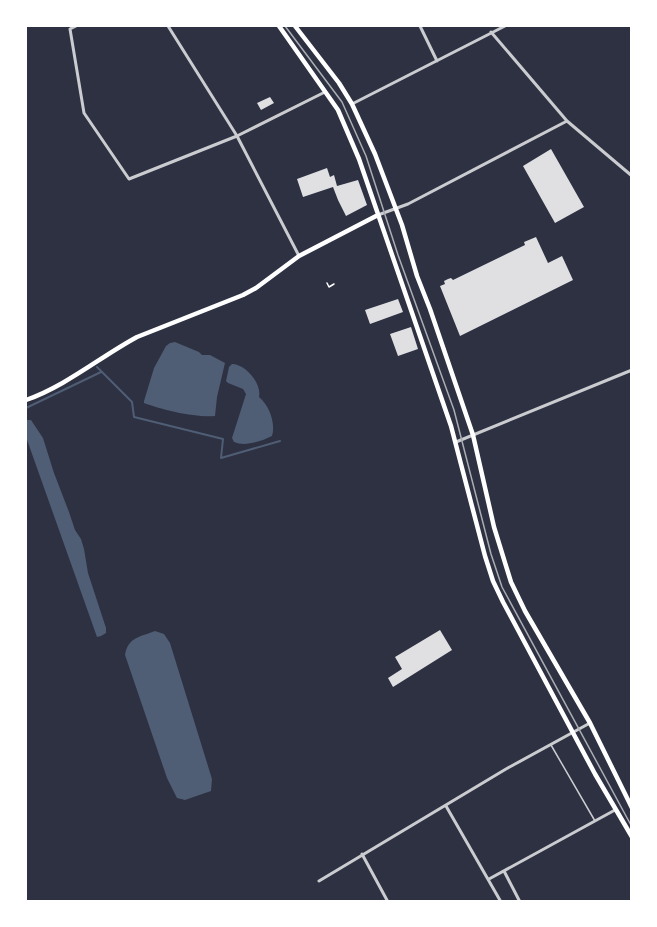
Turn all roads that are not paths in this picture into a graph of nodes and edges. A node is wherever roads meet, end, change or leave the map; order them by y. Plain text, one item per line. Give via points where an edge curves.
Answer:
1 (75, 26) edge
2 (168, 26) edge
3 (279, 26) edge
4 (295, 26) edge
5 (420, 26) edge
6 (505, 26) edge
7 (491, 32) junction
8 (437, 61) junction
9 (326, 92) junction
10 (352, 104) junction
11 (567, 121) junction
12 (237, 136) junction
13 (632, 176) edge
14 (396, 209) junction
15 (378, 216) junction
16 (299, 256) junction
17 (632, 370) edge
18 (26, 400) edge
19 (473, 435) junction
20 (456, 442) junction
21 (590, 723) junction
22 (572, 732) junction
23 (551, 744) junction
24 (446, 806) junction
25 (632, 808) edge
26 (615, 810) junction
27 (595, 822) junction
28 (632, 837) edge
29 (362, 854) junction
30 (504, 871) junction
31 (489, 879) junction
32 (319, 880) dead end
33 (388, 902) edge
34 (501, 902) edge
35 (519, 902) edge

1 - 12 street via 70,29 84,113 129,179
2 - 12 street
3 - 9 main road
4 - 10 main road
5 - 8 street
6 - 7 street
7 - 8 street
7 - 11 street
8 - 10 street
9 - 12 street
9 - 15 main road via 359,159
10 - 14 main road
11 - 13 street
11 - 14 street
12 - 16 street
14 - 15 street
14 - 19 main road
15 - 16 main road
15 - 20 main road
16 - 18 main road via 256,288 137,337
17 - 19 street
19 - 20 street
19 - 21 main road via 511,582
20 - 22 main road via 493,581
21 - 22 street
21 - 25 main road
22 - 23 street
22 - 26 main road
23 - 24 street
23 - 27 lane
24 - 29 street
24 - 31 street
26 - 27 street
26 - 28 main road
27 - 30 street
29 - 32 street
29 - 33 street
30 - 31 street
30 - 35 street
31 - 34 street

